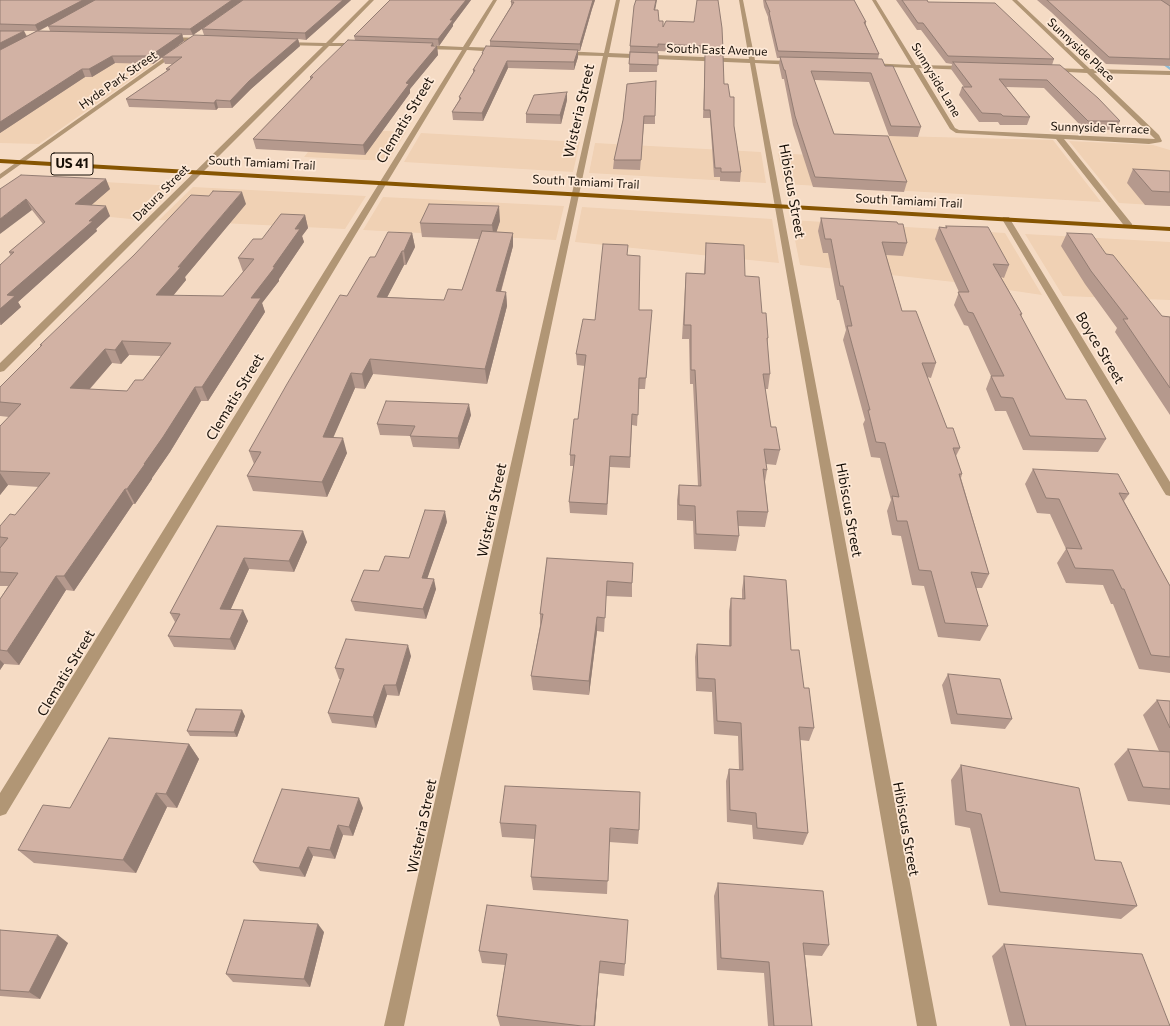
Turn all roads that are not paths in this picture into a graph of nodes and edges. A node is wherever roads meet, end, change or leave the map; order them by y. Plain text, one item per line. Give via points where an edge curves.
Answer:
1 (372, 0) edge
2 (495, 0) edge
3 (618, 0) edge
4 (742, 0) edge
5 (874, 0) edge
6 (1014, 0) edge
7 (200, 35) edge
8 (158, 38) edge
9 (194, 39) junction
10 (210, 40) edge
11 (273, 42) edge
12 (328, 44) junction
13 (366, 46) edge
14 (411, 47) edge
15 (465, 49) junction
16 (504, 51) edge
17 (560, 53) edge
18 (607, 56) junction
19 (753, 61) junction
20 (799, 63) edge
21 (861, 65) edge
22 (915, 66) junction
23 (970, 68) edge
24 (1041, 70) edge
25 (1089, 71) junction
26 (1170, 73) edge
27 (1134, 114) joint
28 (1002, 135) joint
29 (1059, 138) junction
30 (0, 161) edge
31 (22, 162) junction
32 (199, 171) junction
33 (0, 177) edge
34 (383, 182) junction
35 (576, 194) junction
36 (779, 206) junction
37 (1006, 219) junction
38 (1129, 226) junction
39 (1170, 228) edge
40 (0, 369) edge
41 (1170, 492) edge
42 (0, 808) edge
43 (394, 1026) edge
44 (927, 1026) edge

1 - 12 street, Datura Street
2 - 15 street, Clematis Street
3 - 18 street, Wisteria Street
4 - 19 street, Hibiscus Street
5 - 22 street, Sunnyside Lane
6 - 25 street, Sunnyside Place
7 - 9 street, Hyde Park Street
8 - 9 street
9 - 10 street
9 - 31 street, Hyde Park Street
11 - 12 street
12 - 13 street
12 - 32 street, Datura Street
14 - 15 street
15 - 16 street
15 - 34 street, Clematis Street
17 - 18 street, South East Avenue
18 - 19 street, South East Avenue
18 - 35 street, Wisteria Street
19 - 20 street, South East Avenue
19 - 36 street, Hibiscus Street
21 - 22 street
22 - 23 street
22 - 28 street, Sunnyside Lane via 953,129 958,132
24 - 25 street
25 - 26 street
25 - 27 street, Sunnyside Place
27 - 29 street, Sunnyside Terrace via 1159,141
28 - 29 street, Sunnyside Terrace
29 - 38 street
30 - 31 main road, South Tamiami Trail / US 41
31 - 32 main road, South Tamiami Trail / US 41
31 - 33 street, Hyde Park Street
32 - 34 main road, South Tamiami Trail
32 - 40 street, Datura Street
34 - 35 main road, South Tamiami Trail
34 - 42 street, Clematis Street
35 - 36 main road, South Tamiami Trail
35 - 43 street, Wisteria Street
36 - 37 main road, South Tamiami Trail
36 - 44 street, Hibiscus Street
37 - 38 main road, South Tamiami Trail
37 - 41 street, Boyce Street
38 - 39 main road, South Tamiami Trail

